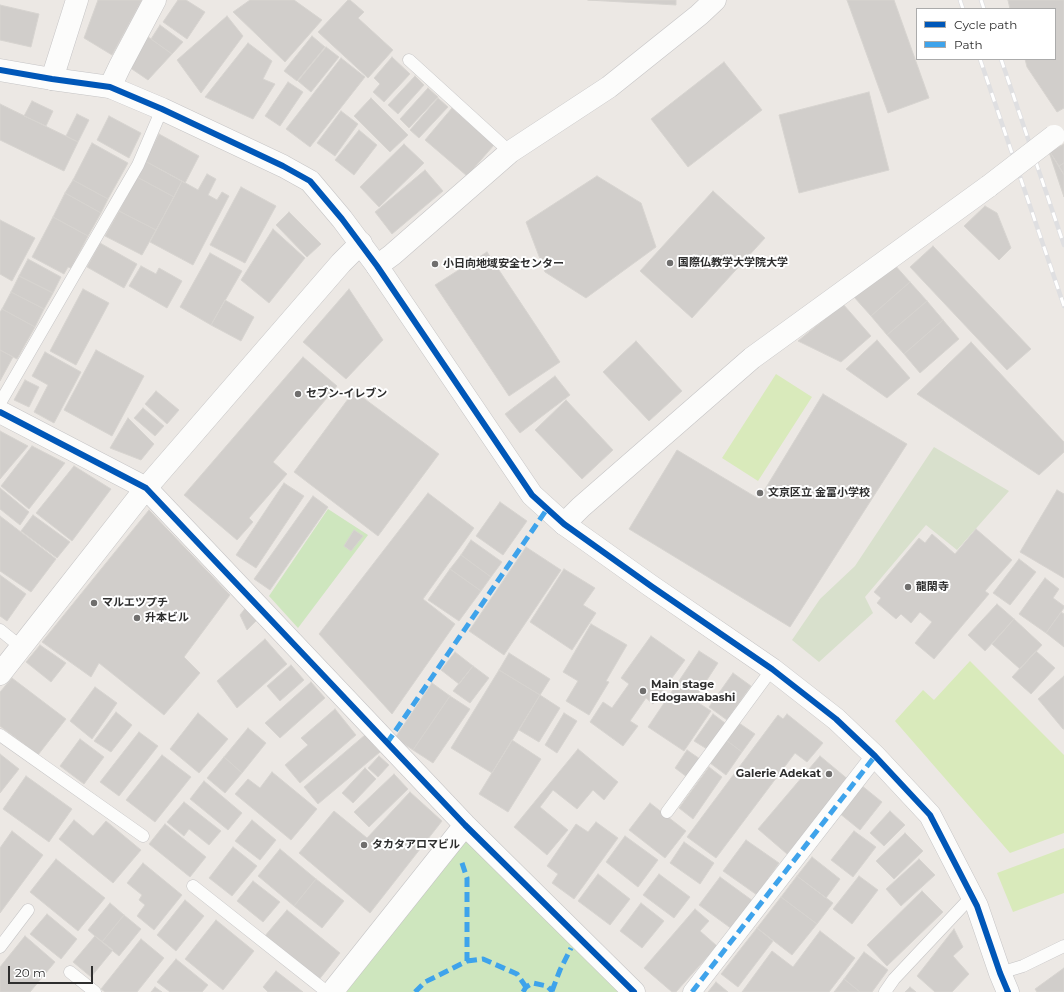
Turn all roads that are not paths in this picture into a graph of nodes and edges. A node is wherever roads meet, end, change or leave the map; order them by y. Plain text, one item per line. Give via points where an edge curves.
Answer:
1 (77, 0) edge
2 (155, 0) edge
3 (715, 0) edge
4 (409, 60) dead end
5 (0, 70) edge
6 (52, 79) junction
7 (110, 87) junction
8 (162, 109) junction
9 (1059, 133) edge
10 (510, 152) junction
11 (361, 243) junction
12 (377, 266) junction
13 (0, 402) edge
14 (0, 412) edge
15 (146, 488) junction
16 (564, 524) junction
17 (0, 630) edge
18 (21, 647) junction
19 (772, 669) junction
20 (0, 674) edge
21 (0, 735) edge
22 (875, 756) junction
23 (667, 812) dead end
24 (465, 826) junction
25 (143, 836) dead end
26 (193, 886) dead end
27 (972, 896) junction
28 (28, 910) dead end
29 (1064, 946) edge
30 (0, 947) edge
31 (70, 972) dead end
32 (1004, 982) edge
33 (95, 992) edge
34 (327, 992) edge
35 (332, 992) edge
36 (634, 992) edge
37 (692, 992) edge
38 (885, 992) edge

1 - 6 street
2 - 7 street
3 - 10 street via 609,87
4 - 10 lane
5 - 6 street
6 - 7 street
7 - 8 street
8 - 11 street via 310,181
8 - 13 lane via 138,165
9 - 16 street, bridge via 752,358
10 - 12 street
11 - 12 street
11 - 15 street
12 - 16 street via 532,495
14 - 15 street
15 - 18 street
15 - 24 street
16 - 19 street
17 - 18 lane
18 - 20 street
19 - 22 street via 836,719
19 - 23 lane
21 - 25 lane
22 - 27 street via 930,815
22 - 37 street
24 - 35 street
24 - 36 street
26 - 34 lane
27 - 32 street
27 - 38 lane via 894,979
28 - 30 lane
29 - 32 lane via 1023,966
31 - 33 lane

